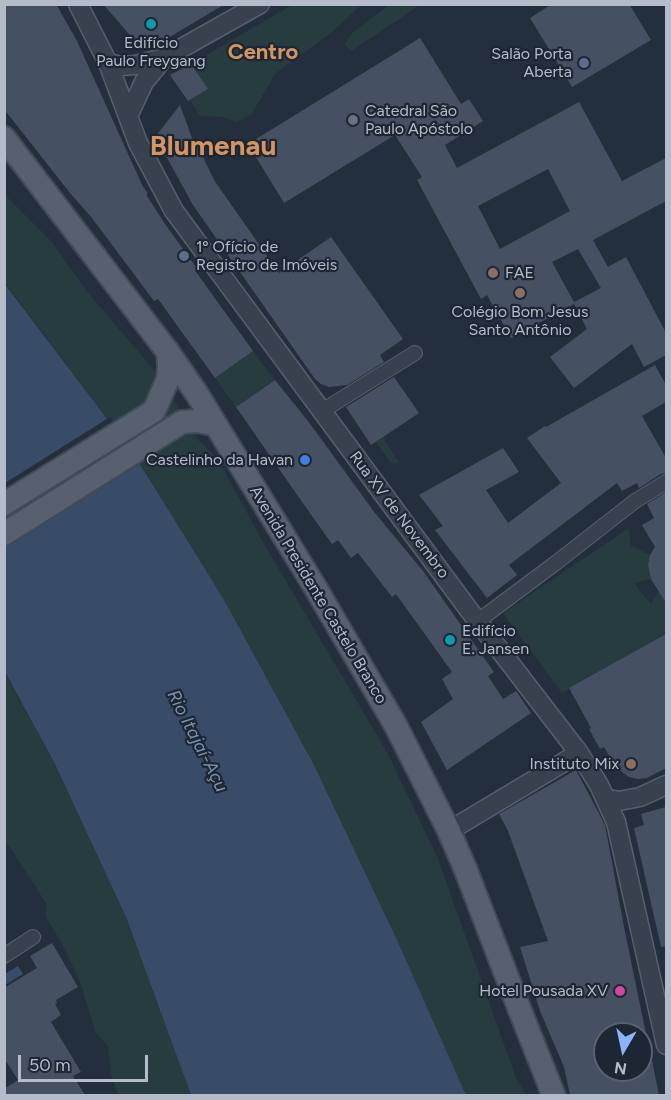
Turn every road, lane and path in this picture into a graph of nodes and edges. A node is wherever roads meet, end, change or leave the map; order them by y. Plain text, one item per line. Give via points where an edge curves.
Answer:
1 (78, 4) edge
2 (260, 4) edge
3 (164, 58) junction
4 (108, 63) junction
5 (128, 116) junction
6 (4, 138) edge
7 (168, 352) junction
8 (415, 353) dead end
9 (322, 411) junction
10 (216, 425) junction
11 (666, 482) edge
12 (4, 504) edge
13 (4, 534) edge
14 (478, 621) junction
15 (579, 753) junction
16 (666, 785) edge
17 (640, 797) junction
18 (606, 799) junction
19 (616, 822) junction
20 (449, 831) junction
21 (33, 936) dead end
22 (4, 956) edge
23 (666, 1045) edge
24 (554, 1095) edge

1 - 4 street, Rua XV de Novembro
2 - 3 street
3 - 4 street via 136,65
3 - 5 street via 144,82
4 - 5 street, Rua XV de Novembro
5 - 9 street, Rua XV de Novembro via 174,211
6 - 7 main road, Avenida Presidente Castelo Branco
7 - 10 main road, Avenida Presidente Castelo Branco
7 - 12 main road via 168,379 154,411
8 - 9 street
9 - 14 street, Rua XV de Novembro
10 - 13 main road via 182,422
10 - 20 main road, Avenida Presidente Castelo Branco via 396,726
11 - 14 street via 635,501
14 - 15 street, Rua XV de Novembro
15 - 18 street, Rua XV de Novembro
15 - 20 street
16 - 17 street
17 - 18 street
17 - 19 street
18 - 19 street, Rua XV de Novembro
19 - 23 street, Rua XV de Novembro
20 - 24 main road, Avenida Presidente Castelo Branco
21 - 22 street

